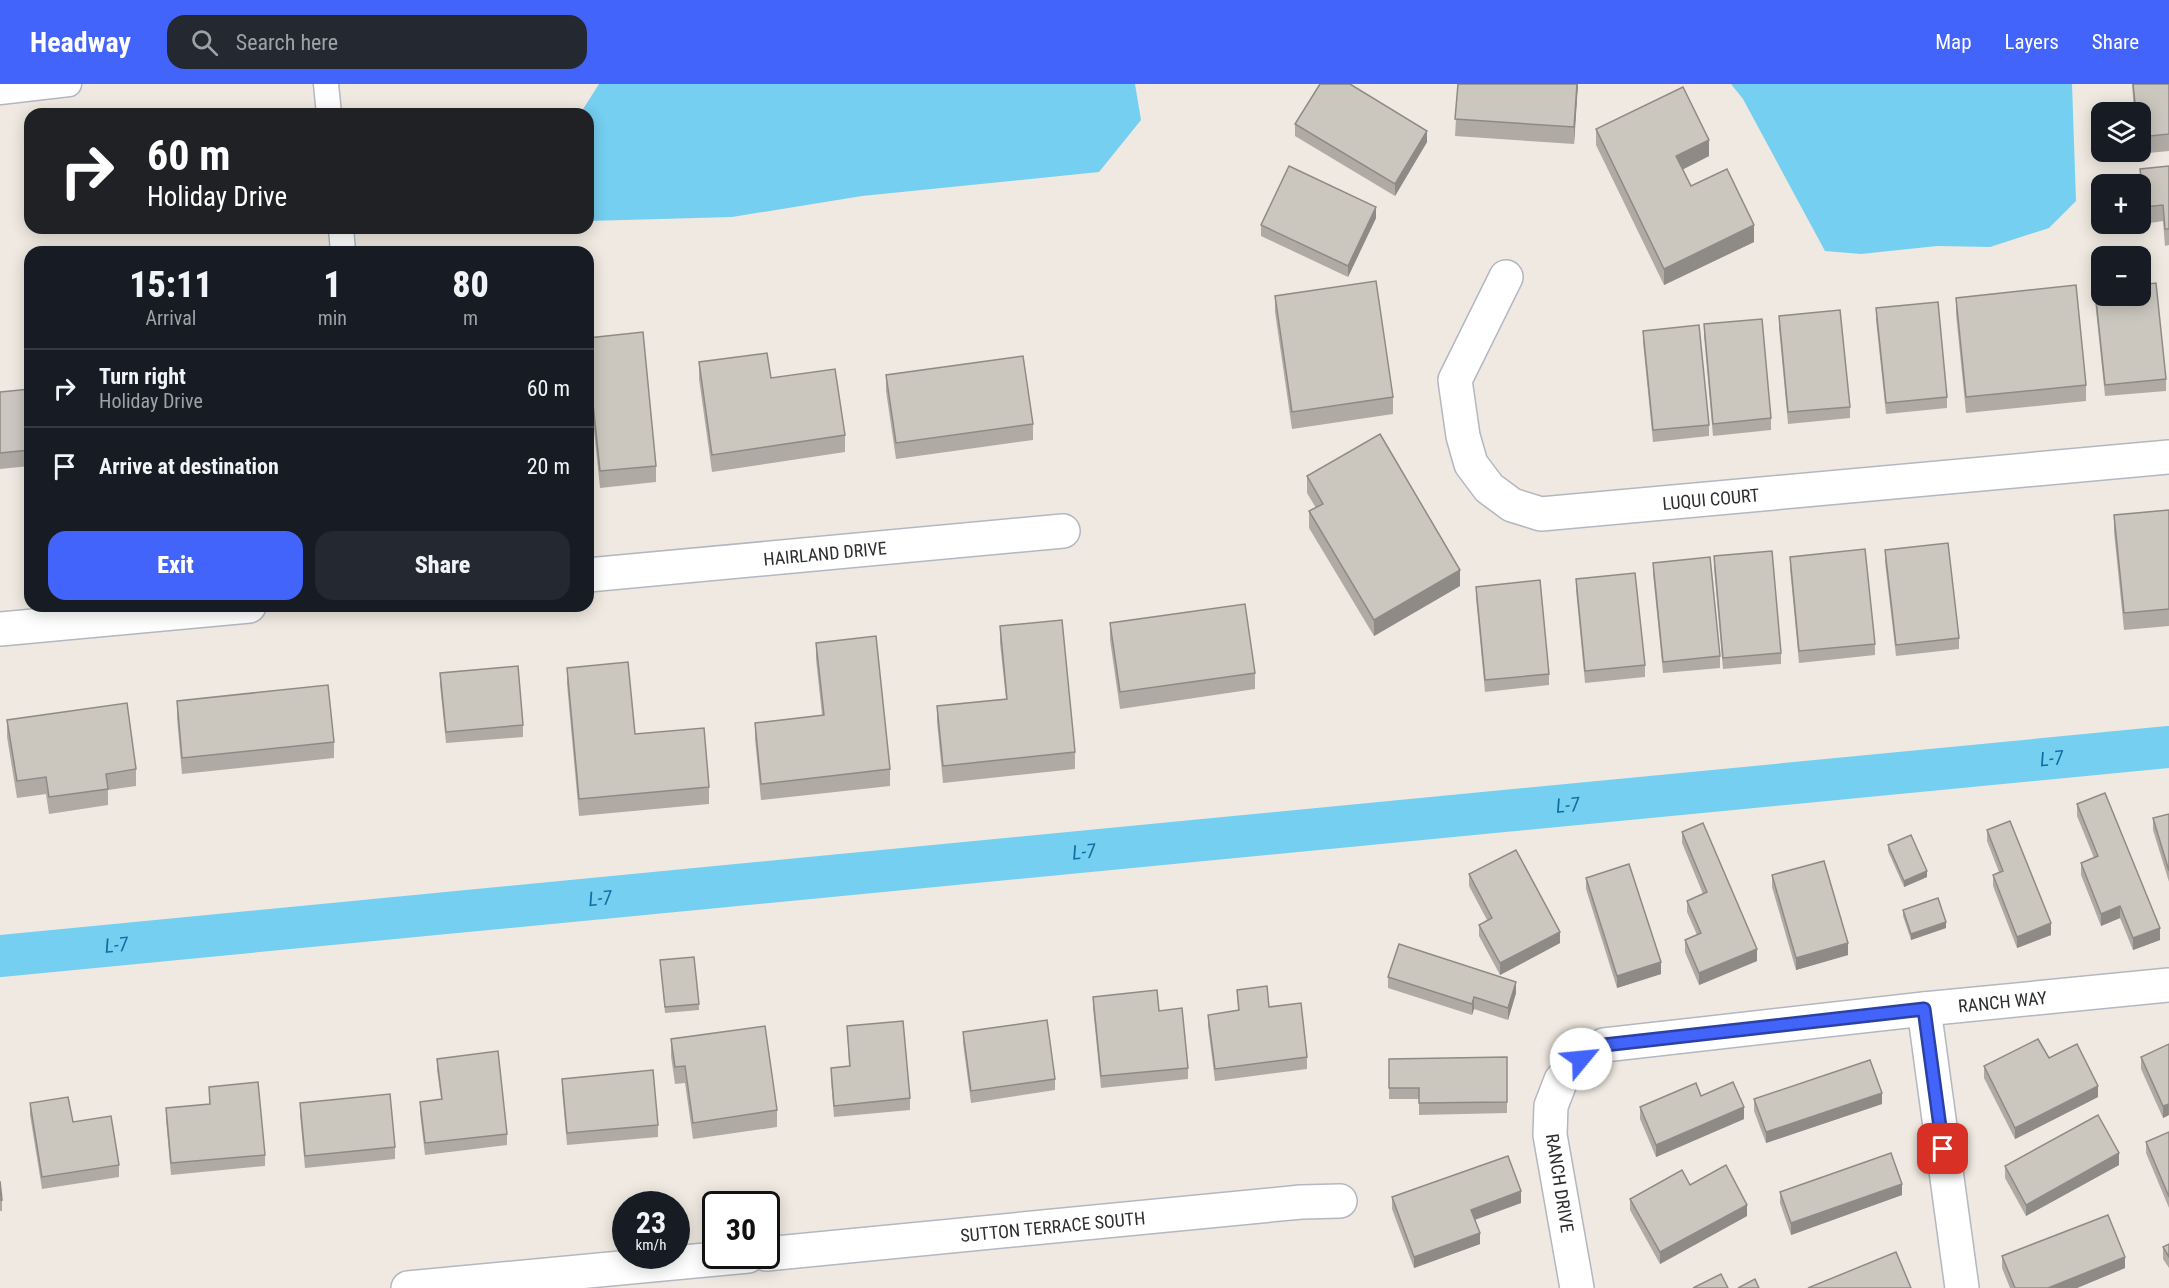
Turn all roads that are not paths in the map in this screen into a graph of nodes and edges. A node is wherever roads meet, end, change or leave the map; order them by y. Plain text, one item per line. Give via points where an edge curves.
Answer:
1 (69, 84) edge
2 (326, 84) edge
3 (0, 92) edge
4 (328, 108) edge
5 (1506, 277) dead end
6 (2169, 457) edge
7 (1063, 531) dead end
8 (594, 574) edge
9 (184, 612) edge
10 (0, 629) edge
11 (2169, 985) edge
12 (1924, 1009) junction
13 (1561, 1080) joint
14 (1340, 1201) dead end
15 (780, 1253) edge
16 (702, 1260) edge
17 (408, 1288) edge
18 (1577, 1288) edge
19 (1962, 1288) edge

1 - 3 lane
2 - 4 lane
5 - 6 street, LUQUI COURT via 1455,380 1456,391 1471,464 1489,488 1512,505 1541,514
7 - 8 street, HAIRLAND DRIVE
9 - 10 street
11 - 12 street, RANCH WAY
12 - 13 street, RANCH WAY via 1604,1045 1581,1059
12 - 19 street
13 - 18 street, RANCH DRIVE via 1551,1106 1550,1135
14 - 15 street, SUTTON TERRACE SOUTH
16 - 17 street

